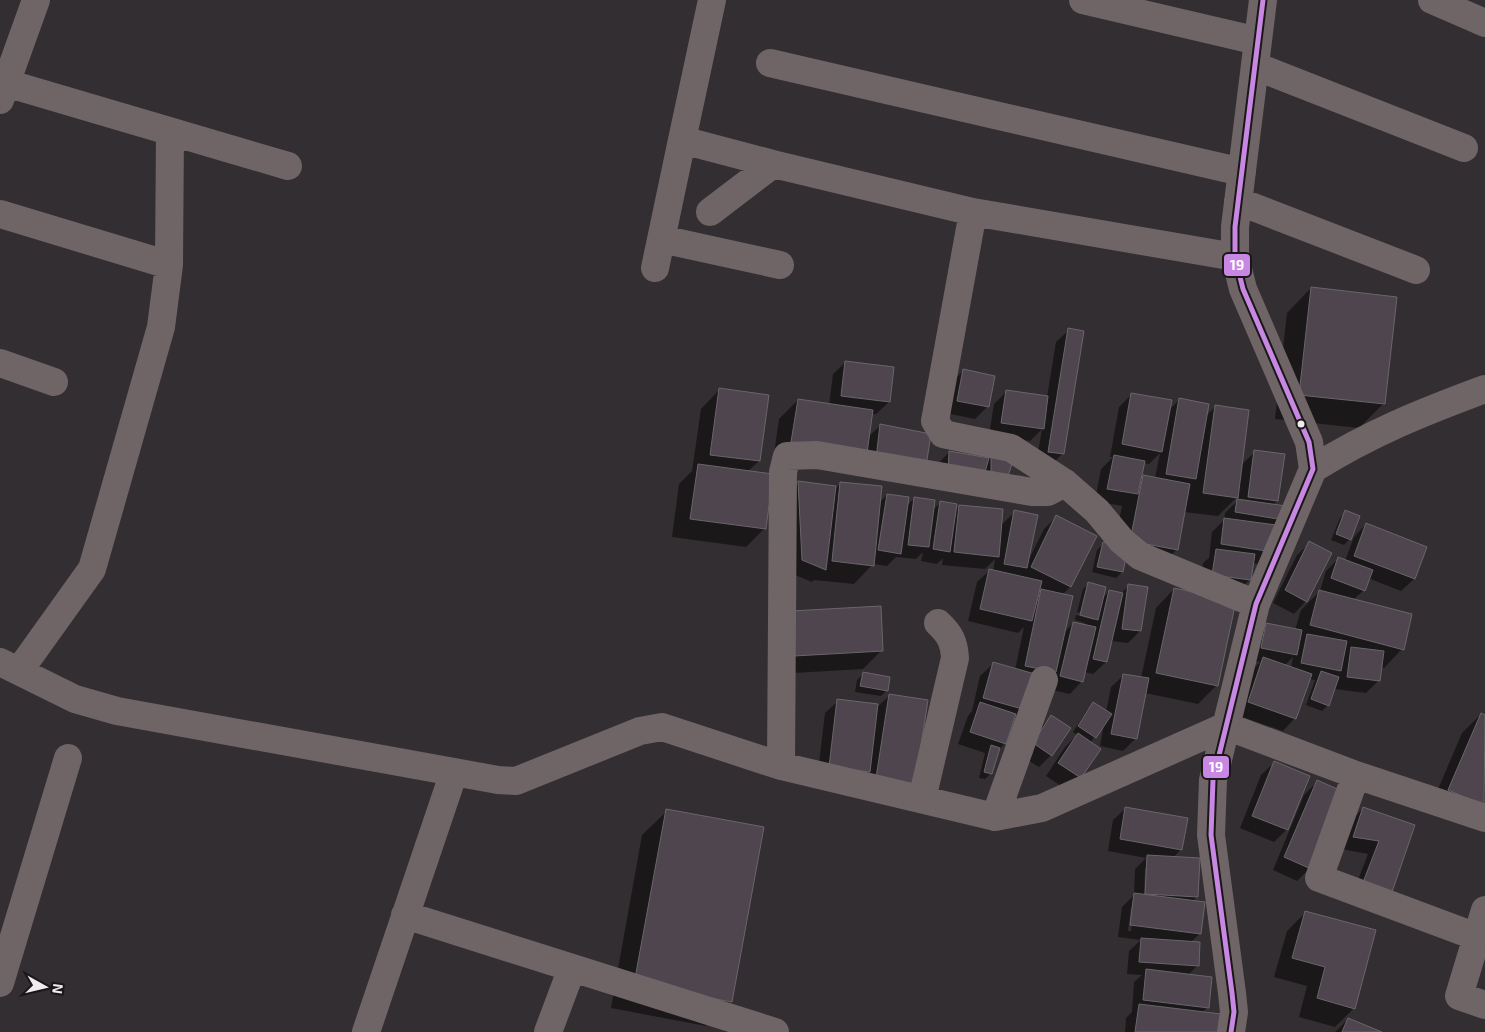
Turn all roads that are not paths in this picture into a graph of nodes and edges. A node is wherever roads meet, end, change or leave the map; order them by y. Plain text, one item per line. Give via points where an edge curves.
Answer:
1 (36, 0) edge
2 (712, 0) edge
3 (1083, 0) edge
4 (1263, 0) edge
5 (1432, 0) edge
6 (1485, 23) edge
7 (1256, 53) junction
8 (770, 63) dead end
9 (3, 92) edge
10 (170, 132) junction
11 (682, 140) junction
12 (1464, 148) dead end
13 (773, 164) junction
14 (288, 166) dead end
15 (1242, 172) junction
16 (1238, 201) junction
17 (710, 212) dead end
18 (973, 212) junction
19 (0, 214) edge
20 (661, 239) junction
21 (1235, 257) junction
22 (170, 265) junction
23 (780, 265) dead end
24 (655, 268) dead end
25 (1416, 270) dead end
26 (0, 363) edge
27 (54, 382) dead end
28 (1485, 389) edge
29 (1313, 468) junction
30 (1065, 483) junction
31 (1256, 604) junction
32 (938, 623) dead end
33 (9, 667) edge
34 (1044, 680) dead end
35 (1226, 726) junction
36 (68, 758) dead end
37 (781, 766) junction
38 (454, 772) junction
39 (1356, 774) junction
40 (922, 799) junction
41 (995, 817) junction
42 (1485, 818) edge
43 (1485, 910) edge
44 (406, 915) junction
45 (1477, 937) junction
46 (572, 968) junction
47 (0, 983) edge
48 (1485, 1005) edge
49 (705, 1022) edge
50 (366, 1032) edge
51 (548, 1032) edge
52 (775, 1032) edge
53 (1230, 1032) edge

1 - 9 street
2 - 11 street
3 - 7 street
4 - 7 street
5 - 6 street
7 - 12 street
7 - 15 street
8 - 15 street
9 - 10 street
10 - 14 street
10 - 22 street
11 - 13 street
11 - 20 street
13 - 17 street
13 - 18 street
15 - 16 street
16 - 21 street
16 - 25 street
18 - 21 street
18 - 30 street via 935,421 943,434 1011,448
19 - 22 street
20 - 23 street
20 - 24 street
21 - 29 street via 1243,289 1309,442
22 - 33 street via 161,328 92,569
26 - 27 street
28 - 29 street via 1353,443
29 - 31 street
30 - 31 street via 1140,556
30 - 37 street via 1048,492 1032,492 818,455 787,456 783,472
31 - 35 street
32 - 40 street via 954,643 955,658
33 - 38 street via 76,699 117,711
34 - 41 street
35 - 39 street
35 - 41 street via 1042,808
35 - 53 street via 1213,780 1210,809 1233,1002
36 - 47 street
37 - 38 street via 662,727 640,732 516,780
37 - 40 street
38 - 44 street
39 - 42 street
39 - 45 street via 1319,878
40 - 41 street
43 - 45 street
44 - 46 street
44 - 50 street
45 - 48 street via 1459,996
46 - 49 street
46 - 51 street
49 - 52 street

